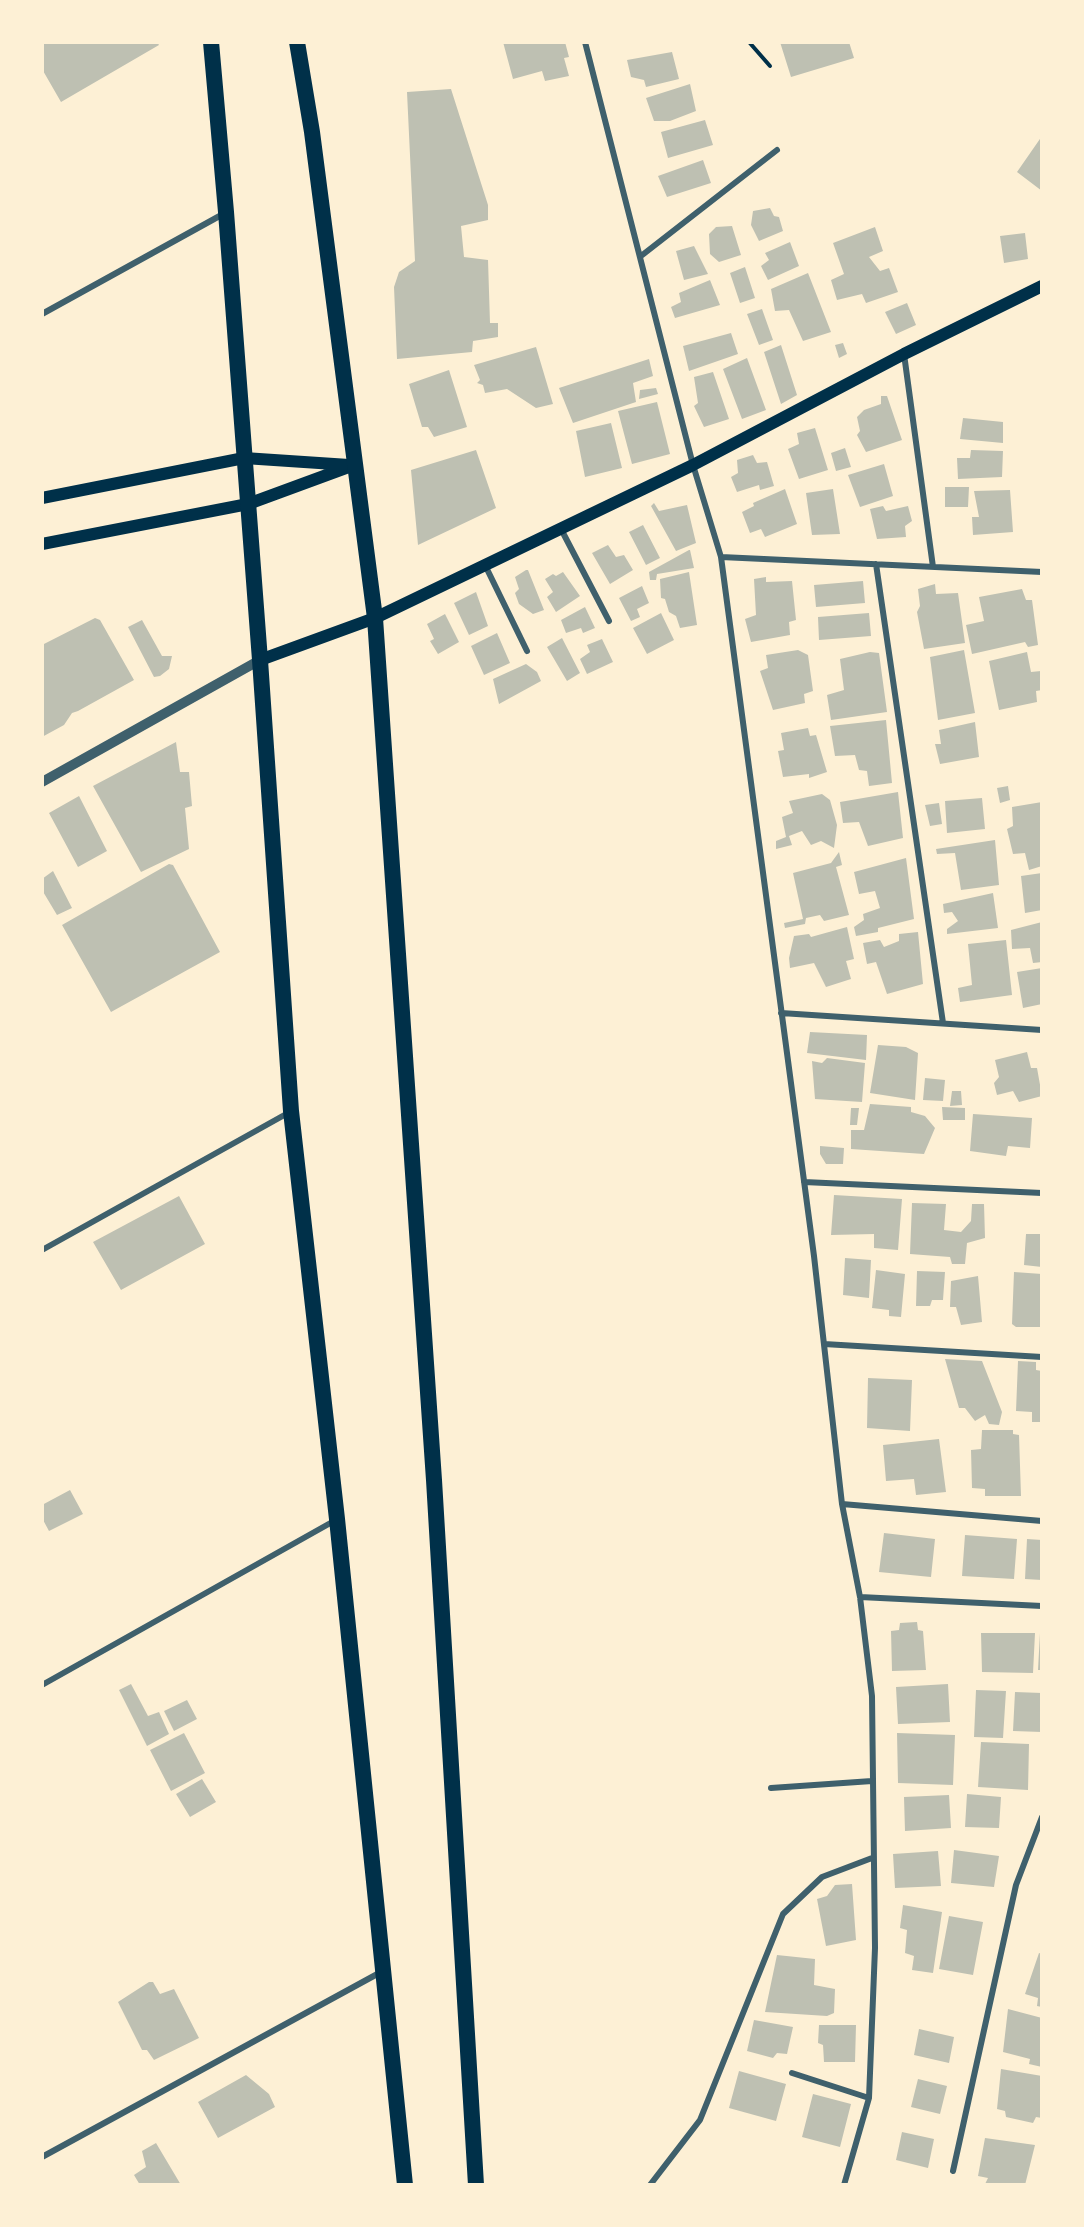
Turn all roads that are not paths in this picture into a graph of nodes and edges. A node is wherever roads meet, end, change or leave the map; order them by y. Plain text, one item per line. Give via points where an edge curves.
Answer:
1 (211, 42) edge
2 (297, 42) edge
3 (585, 42) edge
4 (777, 150) dead end
5 (226, 212) junction
6 (641, 256) junction
7 (1042, 286) edge
8 (42, 314) edge
9 (904, 354) junction
10 (244, 458) junction
11 (354, 465) junction
12 (693, 465) junction
13 (42, 498) edge
14 (248, 504) junction
15 (560, 528) junction
16 (42, 544) edge
17 (721, 557) junction
18 (876, 564) junction
19 (485, 565) junction
20 (933, 567) junction
21 (1042, 572) edge
22 (1042, 577) edge
23 (375, 618) junction
24 (609, 621) dead end
25 (527, 651) dead end
26 (261, 660) junction
27 (42, 782) edge
28 (781, 1013) junction
29 (943, 1023) junction
30 (1042, 1029) edge
31 (291, 1111) junction
32 (804, 1182) junction
33 (1042, 1193) edge
34 (42, 1250) edge
35 (824, 1344) junction
36 (1042, 1357) edge
37 (842, 1504) junction
38 (338, 1519) junction
39 (1042, 1521) edge
40 (860, 1597) junction
41 (1042, 1606) edge
42 (42, 1685) edge
43 (872, 1780) junction
44 (771, 1788) dead end
45 (1042, 1817) edge
46 (872, 1858) junction
47 (382, 1972) junction
48 (792, 2073) dead end
49 (869, 2098) junction
50 (42, 2157) edge
51 (953, 2170) dead end
52 (405, 2185) edge
53 (476, 2185) edge
54 (650, 2185) edge
55 (844, 2185) edge

1 - 5 highway
2 - 11 highway
3 - 6 street
4 - 6 street
5 - 8 street
5 - 10 highway
6 - 12 street
7 - 9 main road
9 - 12 main road
9 - 20 street
10 - 11 main road
10 - 13 main road
10 - 14 highway
11 - 14 main road
11 - 23 highway
12 - 15 main road
12 - 17 street
14 - 16 main road
14 - 26 highway
15 - 19 main road
15 - 24 street
17 - 18 street
17 - 28 street
18 - 20 street
18 - 29 street
19 - 23 main road
19 - 25 street
20 - 21 street
21 - 22 street
23 - 26 main road
23 - 53 highway via 434,1468
26 - 27 street
26 - 31 highway
28 - 29 street
28 - 32 street
29 - 30 street
31 - 34 street
31 - 38 highway
32 - 33 street
32 - 35 street
35 - 36 street
35 - 37 street
37 - 39 street
37 - 40 street
38 - 42 street
38 - 47 highway
40 - 41 street
40 - 43 street via 872,1696
43 - 44 street
43 - 46 street
45 - 51 street via 1016,1885
46 - 49 street via 875,1948
46 - 54 street via 822,1877 783,1914 700,2120
47 - 50 street
47 - 52 highway
48 - 49 street
49 - 55 street

